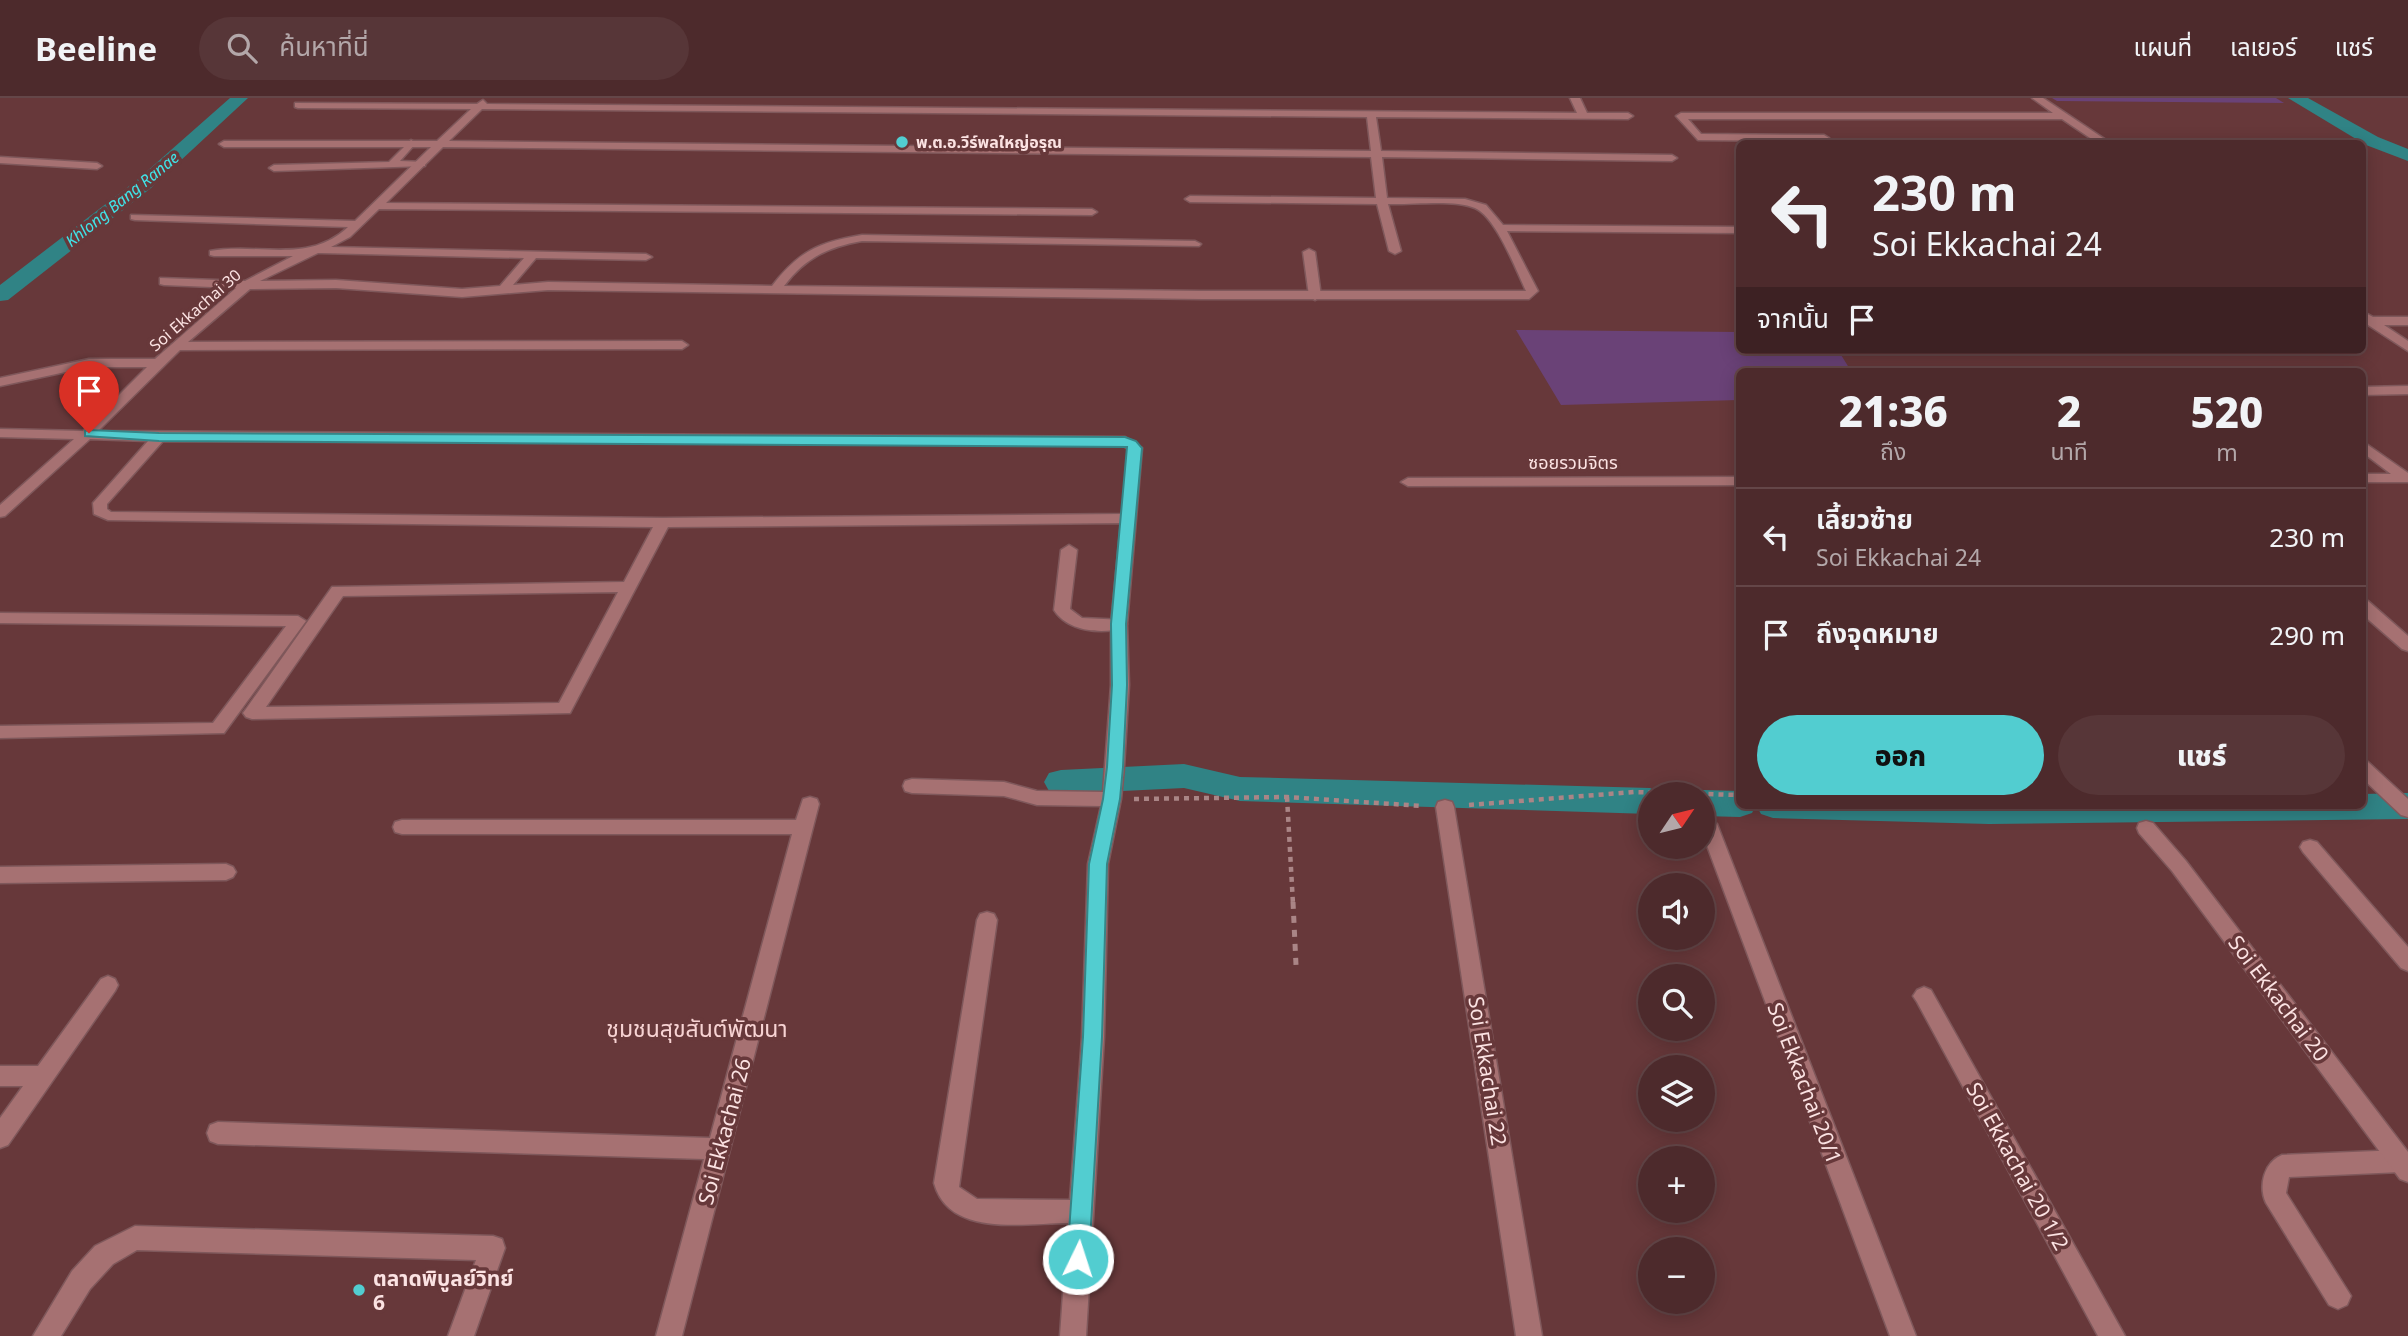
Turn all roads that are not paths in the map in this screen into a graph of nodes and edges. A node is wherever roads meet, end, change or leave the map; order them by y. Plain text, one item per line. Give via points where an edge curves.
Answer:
1 (487, 98) edge
2 (1575, 98) edge
3 (2037, 98) edge
4 (298, 105) dead end
5 (478, 108) junction
6 (1371, 114) junction
7 (1583, 115) junction
8 (1628, 116) dead end
9 (2065, 116) junction
10 (1824, 138) dead end
11 (2100, 140) edge
12 (443, 143) junction
13 (224, 144) dead end
14 (411, 144) junction
15 (1375, 154) junction
16 (1672, 158) dead end
17 (0, 160) edge
18 (421, 164) junction
19 (97, 166) dead end
20 (391, 166) junction
21 (274, 168) dead end
22 (1190, 199) dead end
23 (1382, 201) junction
24 (379, 206) junction
25 (1092, 212) dead end
26 (135, 217) dead end
27 (359, 224) junction
28 (1500, 228) junction
29 (1736, 230) edge
30 (1195, 244) dead end
31 (1395, 251) dead end
32 (310, 252) junction
33 (1309, 252) dead end
34 (214, 253) dead end
35 (533, 254) junction
36 (646, 257) dead end
37 (164, 281) dead end
38 (246, 285) junction
39 (776, 288) junction
40 (504, 289) junction
41 (1315, 296) junction
42 (2408, 321) edge
43 (2369, 322) edge
44 (682, 345) dead end
45 (177, 346) junction
46 (2408, 347) edge
47 (158, 363) junction
48 (0, 382) edge
49 (2408, 390) edge
50 (2366, 391) edge
51 (0, 433) edge
52 (89, 433) junction
53 (159, 437) junction
54 (2366, 448) edge
55 (2366, 478) edge
56 (2407, 479) edge
57 (1736, 481) edge
58 (1408, 482) dead end
59 (0, 492) edge
60 (20, 494) junction
61 (0, 513) edge
62 (1128, 518) junction
63 (663, 523) junction
64 (1069, 550) dead end
65 (629, 587) junction
66 (2366, 608) edge
67 (0, 618) edge
68 (1119, 624) junction
69 (2408, 645) edge
70 (0, 732) edge
71 (2366, 771) edge
72 (1113, 784) junction
73 (912, 786) dead end
74 (810, 804) dead end
75 (1445, 807) dead end
76 (2408, 810) edge
77 (402, 827) dead end
78 (804, 827) junction
79 (2146, 828) dead end
80 (1715, 842) edge
81 (2310, 847) dead end
82 (226, 872) dead end
83 (0, 875) edge
84 (987, 920) dead end
85 (2408, 962) edge
86 (108, 985) dead end
87 (1924, 996) dead end
88 (0, 1076) edge
89 (43, 1076) junction
90 (218, 1133) dead end
91 (0, 1137) edge
92 (719, 1149) junction
93 (2405, 1166) edge
94 (1081, 1212) junction
95 (2338, 1296) dead end
96 (46, 1336) edge
97 (461, 1336) edge
98 (669, 1336) edge
99 (1073, 1336) edge
100 (1529, 1336) edge
101 (1903, 1336) edge
102 (2112, 1336) edge

1 - 5 street, Soi Ekkachai 30
2 - 7 street
3 - 9 street
4 - 5 street
5 - 6 street
5 - 12 street, Soi Ekkachai 30
6 - 7 street
6 - 15 street
7 - 8 street
9 - 10 street via 1681,116 1698,137
9 - 11 street
12 - 14 street
12 - 15 street
12 - 18 street, Soi Ekkachai 30
13 - 14 street
14 - 20 street
15 - 16 street
15 - 23 street
17 - 19 street
18 - 20 street
18 - 24 street, Soi Ekkachai 30
20 - 21 street
22 - 23 street
23 - 28 street via 1475,204
23 - 31 street
24 - 25 street
24 - 27 street, Soi Ekkachai 30
26 - 27 street
27 - 32 street, Soi Ekkachai 30
28 - 29 street
28 - 41 street via 1532,291 1529,295
30 - 39 street via 862,237 818,249 796,262
32 - 34 street
32 - 35 street
32 - 38 street, Soi Ekkachai 30
33 - 41 street
35 - 36 street
35 - 40 street
37 - 38 street
38 - 40 street via 336,284 426,292
38 - 45 street, Soi Ekkachai 30
39 - 40 street
39 - 41 street
42 - 43 street
43 - 46 street
44 - 45 street
45 - 47 street, Soi Ekkachai 30
47 - 48 street via 89,363
47 - 52 street, Soi Ekkachai 30
49 - 50 street
51 - 52 street
52 - 53 street
52 - 60 street, Soi Ekkachai 30
53 - 62 street via 1125,441 1135,448
53 - 63 street via 100,503 99,511 108,516
54 - 56 street
55 - 56 street
57 - 58 street, ซอยรวมจิตร
59 - 60 street
60 - 61 street, Soi Ekkachai 30
62 - 63 street
62 - 68 street
63 - 65 street
64 - 68 street via 1065,616 1090,624
65 - 65 street via 338,591 252,713 565,709
66 - 69 street
67 - 70 street via 298,621 218,729
68 - 72 street
71 - 76 street
72 - 73 street via 1037,798 1004,789
72 - 94 street via 1098,864
74 - 78 street, Soi Ekkachai 26
75 - 100 street, Soi Ekkachai 22
77 - 78 street
78 - 92 street, Soi Ekkachai 26
79 - 93 street, Soi Ekkachai 20
80 - 101 street, Soi Ekkachai 20/1
81 - 85 street
82 - 83 street
84 - 94 street via 946,1183 950,1195 973,1211
86 - 89 street
87 - 102 street, Soi Ekkachai 20 1/2
88 - 89 street
89 - 91 street
90 - 92 street
92 - 98 street, Soi Ekkachai 26
93 - 95 street via 2282,1166 2275,1178 2274,1195
94 - 99 street
96 - 97 street via 81,1280 104,1255 135,1238 493,1248

